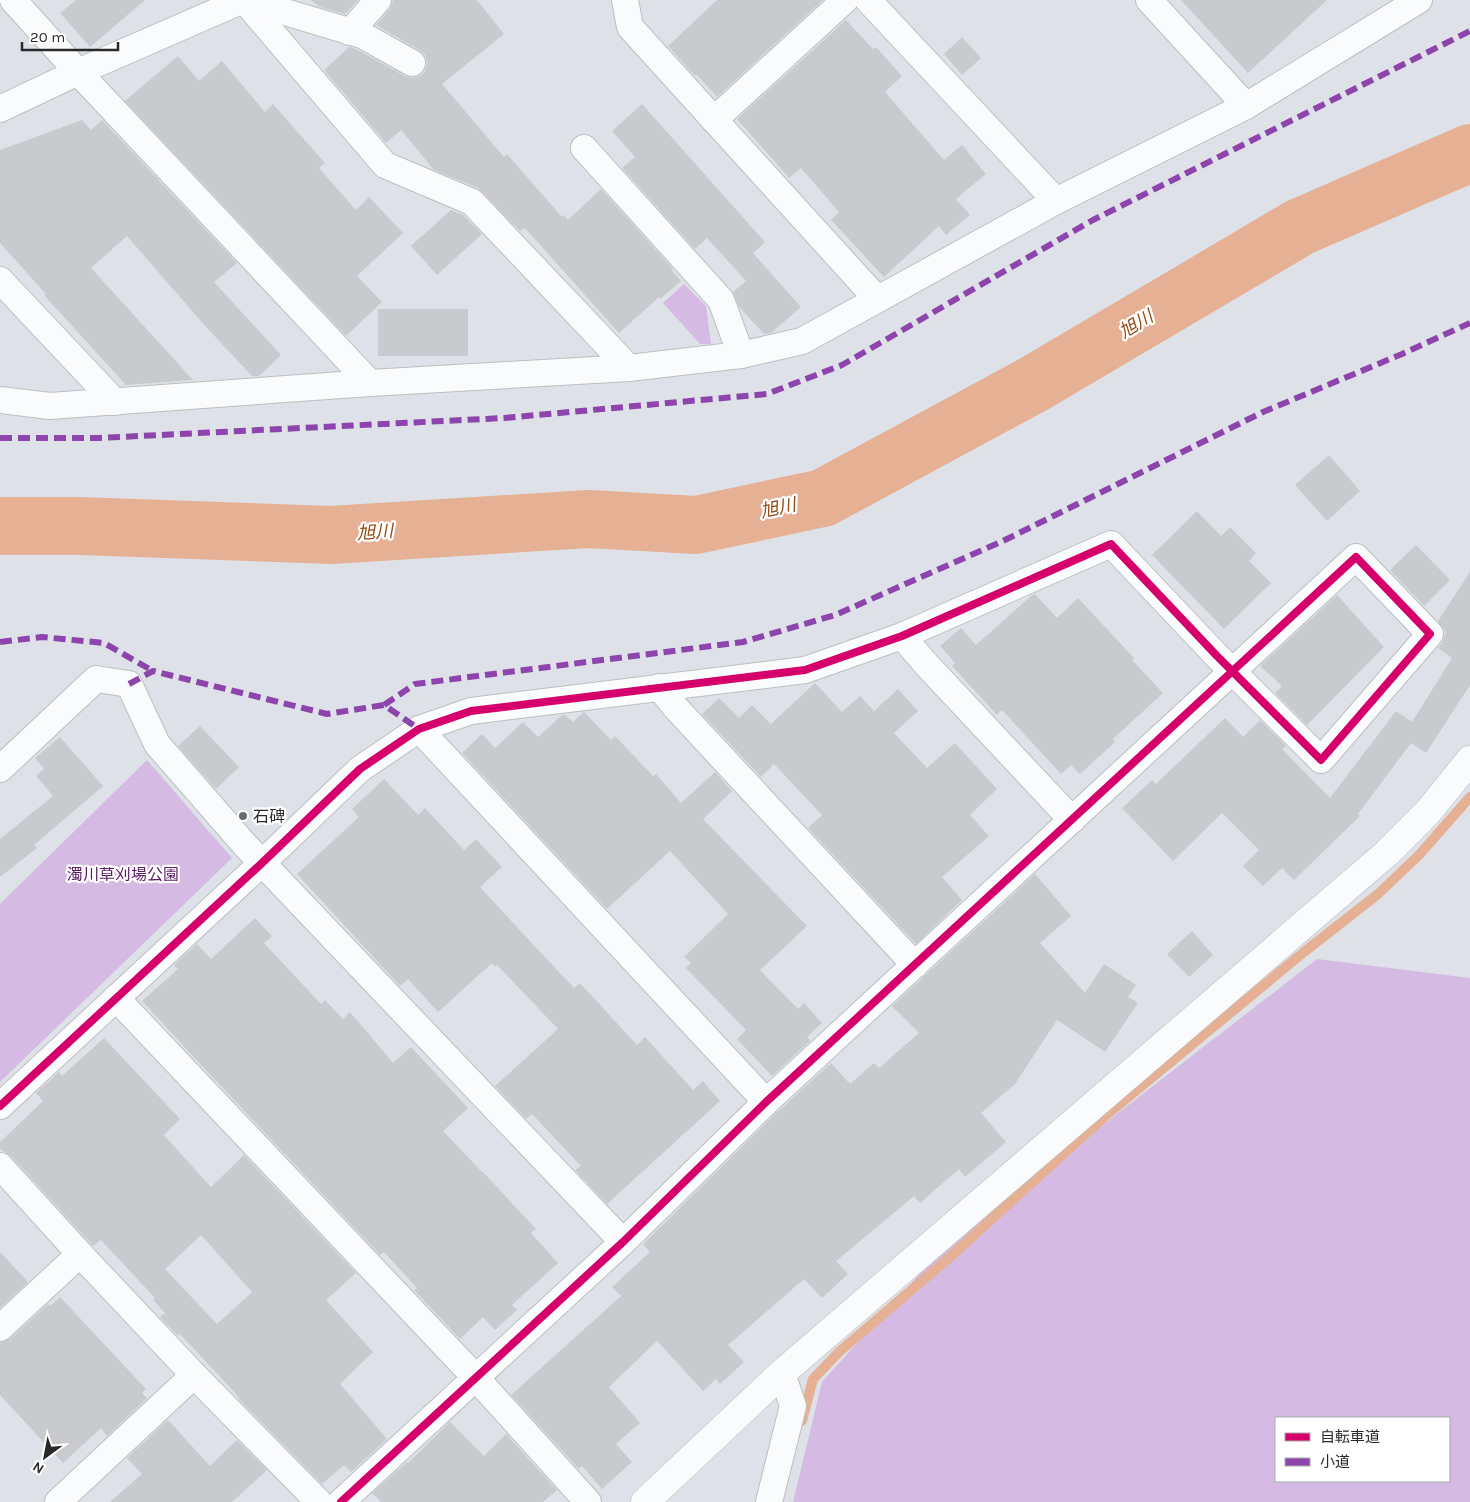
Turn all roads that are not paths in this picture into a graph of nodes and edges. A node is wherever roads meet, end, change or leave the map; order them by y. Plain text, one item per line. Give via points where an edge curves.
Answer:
1 (12, 0) edge
2 (244, 0) edge
3 (378, 0) edge
4 (624, 0) edge
5 (845, 0) edge
6 (1149, 0) edge
7 (1419, 0) edge
8 (880, 4) edge
9 (350, 32) junction
10 (412, 63) dead end
11 (78, 72) junction
12 (1246, 106) junction
13 (0, 110) edge
14 (714, 120) junction
15 (584, 148) dead end
16 (1056, 201) junction
17 (0, 280) edge
18 (877, 299) junction
19 (741, 355) junction
20 (629, 368) junction
21 (370, 382) junction
22 (0, 400) edge
23 (115, 402) junction
24 (902, 636) junction
25 (1232, 671) junction
26 (659, 687) junction
27 (419, 729) junction
28 (1470, 760) edge
29 (0, 769) edge
30 (1072, 820) junction
31 (262, 863) junction
32 (915, 965) junction
33 (116, 998) junction
34 (765, 1103) junction
35 (0, 1106) edge
36 (0, 1166) edge
37 (623, 1242) junction
38 (80, 1254) junction
39 (0, 1328) edge
40 (782, 1372) junction
41 (194, 1375) junction
42 (476, 1378) junction
43 (58, 1502) edge
44 (319, 1502) edge
45 (341, 1502) edge
46 (588, 1502) edge
47 (645, 1502) edge
48 (769, 1502) edge

1 - 11 street
2 - 9 street
2 - 11 street
2 - 20 street via 385,166 472,202
3 - 9 street
4 - 14 street via 630,27
5 - 14 street
6 - 12 street
7 - 12 street
8 - 16 street
9 - 10 street via 362,35
11 - 13 street
11 - 21 street
12 - 16 street
14 - 18 street
15 - 19 street via 721,300
16 - 18 street
17 - 23 street
18 - 19 street via 802,341
19 - 20 street
20 - 21 street
21 - 23 street
22 - 23 street via 50,406
24 - 25 street via 1111,544
24 - 26 street via 805,670
24 - 30 street
25 - 25 street via 1356,557 1430,634 1321,760
25 - 30 street
26 - 27 street via 471,711
26 - 32 street
27 - 31 street via 360,768
27 - 34 street
28 - 40 street via 1428,812 1387,853
29 - 31 street via 96,679 129,684 157,744
30 - 32 street
31 - 33 street
31 - 37 street
32 - 34 street
33 - 35 street
33 - 42 street
34 - 37 street
36 - 38 street
37 - 42 street
38 - 39 street
38 - 41 street
40 - 47 street
40 - 48 street via 793,1406
41 - 43 street
41 - 44 street
42 - 45 street
42 - 46 street

